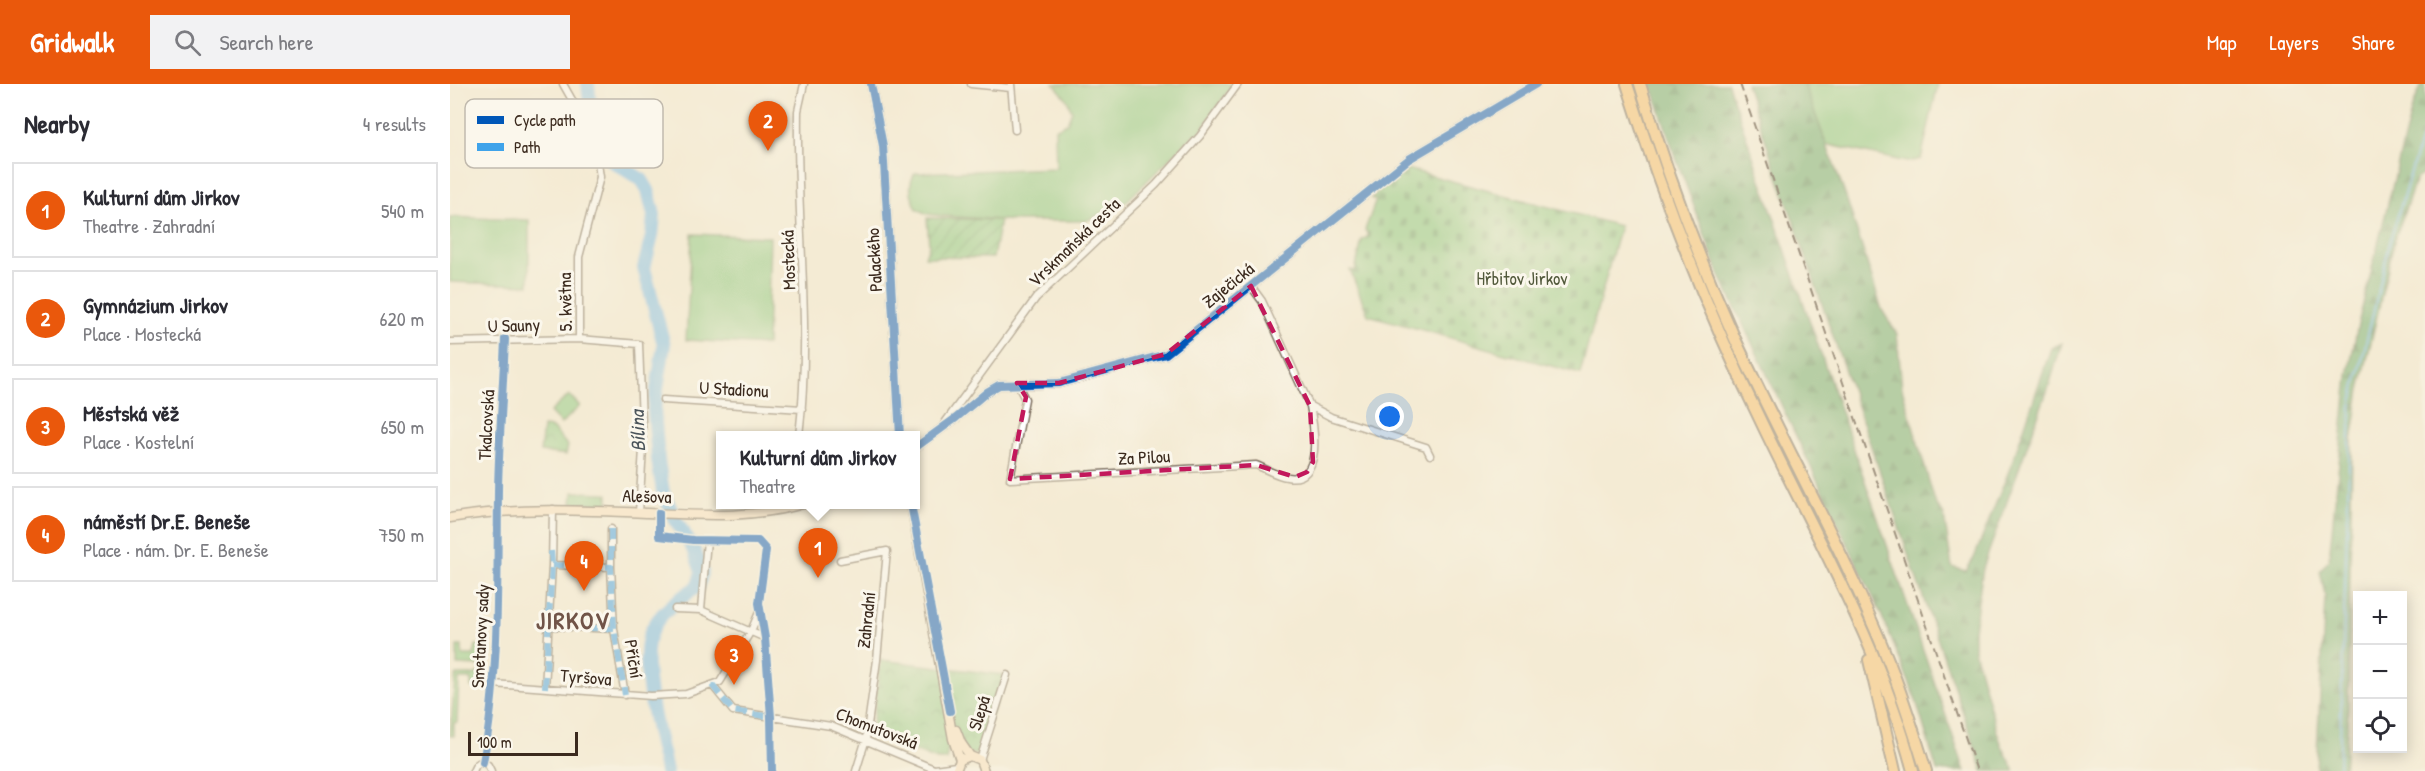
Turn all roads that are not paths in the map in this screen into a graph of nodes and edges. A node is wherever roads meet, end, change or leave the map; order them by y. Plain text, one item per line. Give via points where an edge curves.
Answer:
1 (563, 84) edge
2 (804, 84) edge
3 (872, 84) edge
4 (971, 84) edge
5 (1238, 84) edge
6 (1536, 84) edge
7 (1627, 84) edge
8 (1640, 84) edge
9 (1011, 86) edge
10 (572, 99) edge
11 (1015, 130) dead end
12 (599, 168) edge
13 (1251, 286) junction
14 (505, 339) junction
15 (579, 339) junction
16 (450, 342) edge
17 (1017, 383) junction
18 (663, 400) dead end
19 (1310, 406) junction
20 (802, 410) junction
21 (940, 429) junction
22 (799, 431) edge
23 (900, 431) edge
24 (920, 443) edge
25 (1430, 455) dead end
26 (553, 509) junction
27 (774, 509) edge
28 (912, 509) edge
29 (499, 511) junction
30 (639, 513) junction
31 (659, 513) junction
32 (450, 518) edge
33 (611, 529) dead end
34 (707, 540) junction
35 (840, 560) dead end
36 (552, 565) junction
37 (612, 567) junction
38 (1847, 594) junction
39 (675, 609) dead end
40 (701, 610) junction
41 (760, 610) junction
42 (549, 626) junction
43 (614, 629) junction
44 (751, 631) junction
45 (765, 638) junction
46 (1007, 675) dead end
47 (493, 684) junction
48 (712, 685) junction
49 (545, 688) junction
50 (625, 695) junction
51 (950, 711) junction
52 (771, 717) junction
53 (866, 739) junction
54 (970, 756) junction
55 (980, 760) junction
56 (483, 762) junction
57 (957, 766) edge
58 (936, 770) edge
59 (473, 771) edge
60 (490, 771) edge
61 (772, 771) edge
62 (856, 771) edge
63 (984, 771) edge
64 (1895, 771) edge
65 (1913, 771) edge
66 (1926, 771) edge

1 - 10 street, 5. května
2 - 20 street, Mostecká via 797,130 805,308
3 - 23 street, Palackého via 883,146
4 - 9 street
5 - 21 street, Vrskmaňská cesta via 1200,136 1156,185 1036,298
6 - 13 street, Zaječická via 1409,159
7 - 38 highway via 1660,184 1716,323
8 - 66 highway via 1698,252 1735,338 1860,594 1907,709
9 - 11 street
12 - 15 street, 5. května via 600,177 579,256
13 - 17 street, Zaječická via 1166,354 1059,383
13 - 19 street via 1262,301
14 - 15 street, U Sauny
14 - 16 street, U Sauny
14 - 29 street, Tkalcovská
15 - 30 street, 5. května via 639,344
17 - 19 street, Za Pilou via 1025,399 1010,479 1256,465 1295,477 1307,472 1313,462
17 - 21 street, Zaječická via 999,385 987,392
18 - 20 street, U Stadionu
19 - 25 street via 1331,417 1426,447
20 - 22 street, Mostecká
21 - 24 street, Zaječická
26 - 29 street, Alešova
26 - 30 street, Alešova
26 - 36 street
27 - 31 street, Alešova via 728,516
28 - 51 street
29 - 32 street, Alešova
29 - 47 street, Smetanovy sady
30 - 31 street, Alešova
31 - 34 street via 659,536
33 - 37 street, Příční
34 - 40 street
34 - 41 street via 758,541 766,550
35 - 53 street, Zahradní via 887,551
36 - 37 street
36 - 42 street
37 - 43 street, Příční
38 - 64 highway via 1870,663
38 - 65 highway via 1885,682
39 - 40 street
40 - 44 street
41 - 44 street
41 - 45 street
42 - 43 street
42 - 49 street
43 - 50 street, Příční
44 - 45 street
44 - 48 street via 720,682
45 - 52 street
46 - 55 street, Slepá
47 - 49 street, Tyršova
47 - 56 street, Smetanovy sady
48 - 50 street, Tyršova via 686,694
48 - 52 street, Chomutovská via 733,711
49 - 50 street, Tyršova
51 - 54 street
51 - 57 street
52 - 53 street, Chomutovská via 831,726
52 - 61 street
53 - 58 street, Chomutovská
53 - 62 street
54 - 55 street
54 - 57 street, Chomutovská
55 - 63 street
56 - 59 street
56 - 60 street
57 - 58 street, Chomutovská

